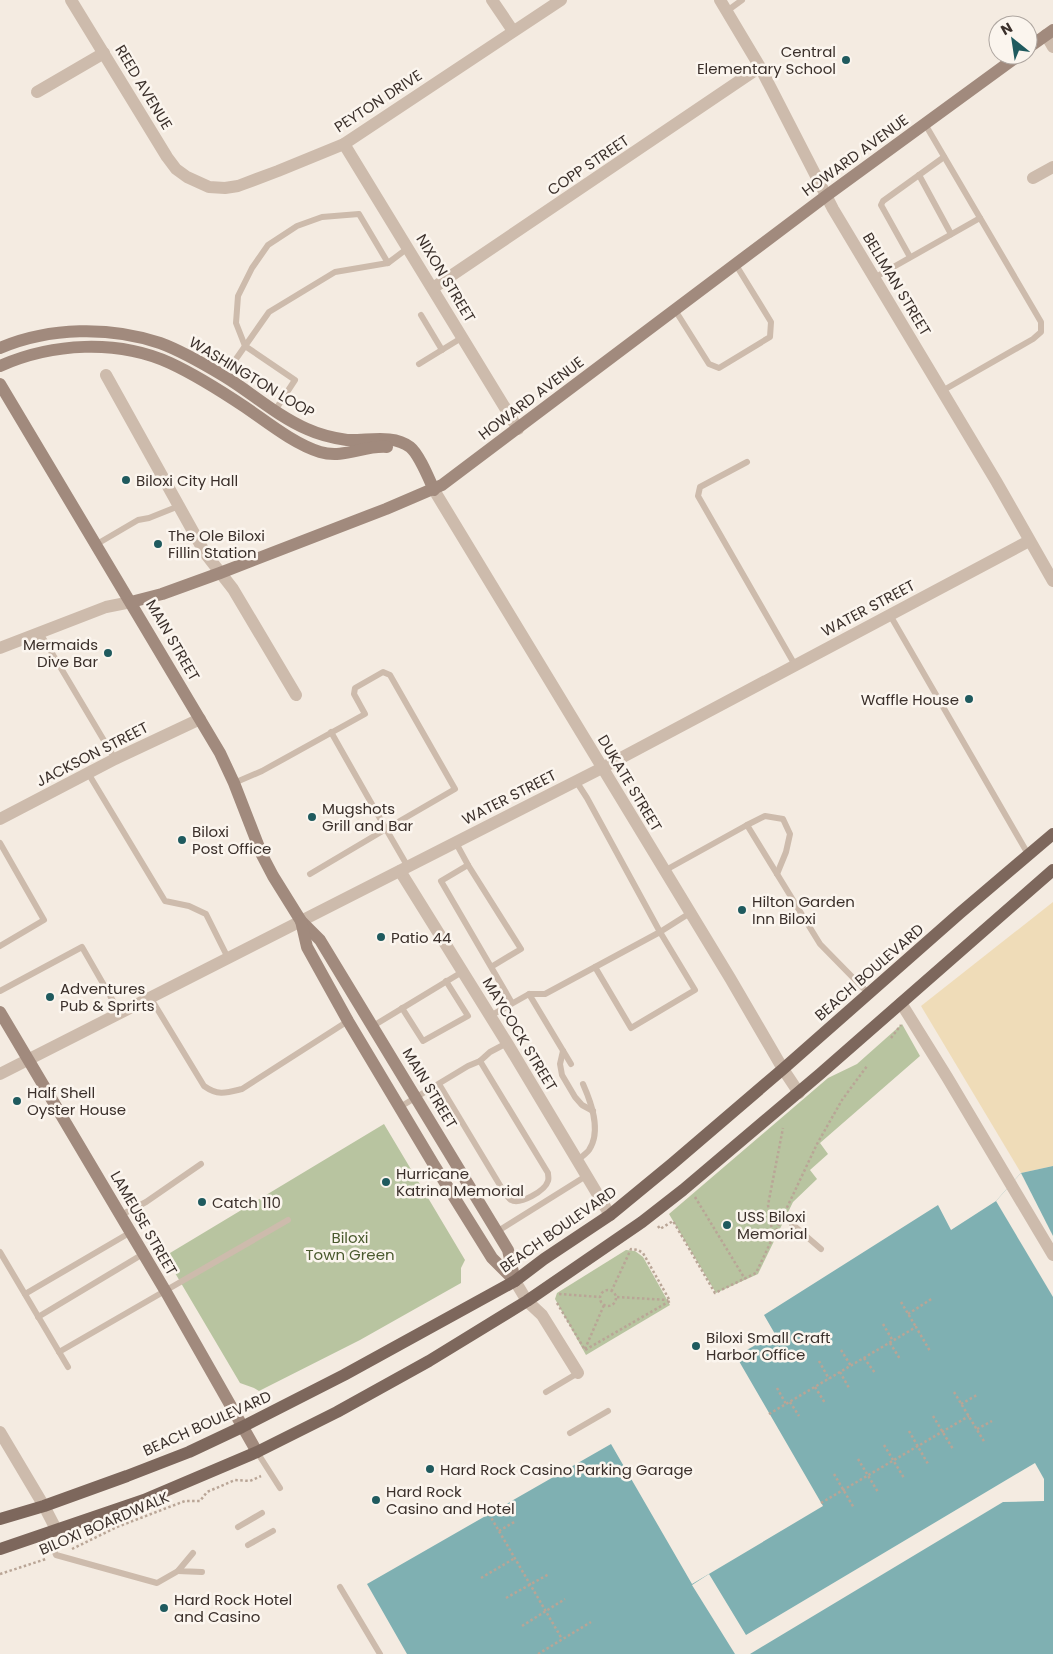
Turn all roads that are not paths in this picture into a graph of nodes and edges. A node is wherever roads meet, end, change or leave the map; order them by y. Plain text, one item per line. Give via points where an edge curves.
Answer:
1 (71, 0) edge
2 (492, 0) edge
3 (561, 0) edge
4 (720, 0) edge
5 (742, 0) edge
6 (727, 11) junction
7 (513, 31) junction
8 (1050, 32) edge
9 (1038, 41) edge
10 (1053, 47) edge
11 (104, 53) junction
12 (1005, 65) edge
13 (760, 68) junction
14 (37, 92) dead end
15 (925, 124) junction
16 (344, 144) junction
17 (944, 157) junction
18 (1053, 167) edge
19 (919, 175) junction
20 (1033, 178) dead end
21 (198, 182) joint
22 (826, 196) junction
23 (980, 218) junction
24 (952, 234) junction
25 (408, 248) junction
26 (910, 258) junction
27 (388, 262) junction
28 (736, 265) junction
29 (874, 278) junction
30 (434, 288) junction
31 (675, 310) junction
32 (421, 315) dead end
33 (463, 337) junction
34 (245, 346) junction
35 (0, 348) edge
36 (442, 350) junction
37 (419, 364) dead end
38 (0, 366) edge
39 (106, 375) dead end
40 (224, 376) junction
41 (0, 384) edge
42 (215, 387) junction
43 (942, 391) junction
44 (275, 410) junction
45 (268, 422) junction
46 (518, 429) junction
47 (747, 462) dead end
48 (434, 490) junction
49 (179, 506) junction
50 (1029, 541) junction
51 (97, 544) junction
52 (220, 573) junction
53 (1053, 581) edge
54 (132, 602) junction
55 (890, 615) junction
56 (40, 633) junction
57 (0, 648) edge
58 (795, 665) junction
59 (296, 695) dead end
60 (200, 719) junction
61 (331, 732) junction
62 (115, 759) junction
63 (602, 768) junction
64 (88, 773) junction
65 (576, 781) junction
66 (234, 783) junction
67 (0, 819) edge
68 (747, 825) junction
69 (386, 829) junction
70 (1053, 834) edge
71 (456, 842) junction
72 (0, 843) edge
73 (1028, 854) junction
74 (468, 865) junction
75 (404, 869) junction
76 (664, 870) junction
77 (1053, 870) edge
78 (310, 874) dead end
79 (777, 874) junction
80 (690, 913) junction
81 (301, 921) junction
82 (660, 932) junction
83 (0, 946) edge
84 (228, 958) junction
85 (491, 967) junction
86 (595, 967) junction
87 (462, 972) junction
88 (446, 982) junction
89 (0, 992) edge
90 (529, 994) junction
91 (869, 994) junction
92 (150, 997) junction
93 (512, 1003) junction
94 (901, 1003) junction
95 (402, 1008) junction
96 (0, 1012) edge
97 (120, 1013) junction
98 (490, 1016) junction
99 (348, 1021) junction
100 (373, 1026) junction
101 (507, 1043) junction
102 (564, 1051) junction
103 (28, 1059) junction
104 (480, 1061) junction
105 (571, 1064) dead end
106 (783, 1069) junction
107 (0, 1074) edge
108 (439, 1084) junction
109 (583, 1084) dead end
110 (799, 1092) junction
111 (417, 1098) junction
112 (400, 1108) junction
113 (593, 1111) junction
114 (577, 1161) junction
115 (201, 1164) dead end
116 (586, 1176) junction
117 (548, 1181) junction
118 (556, 1194) junction
119 (121, 1215) junction
120 (610, 1215) junction
121 (288, 1220) dead end
122 (792, 1224) dead end
123 (498, 1231) junction
124 (131, 1232) junction
125 (821, 1249) dead end
126 (0, 1252) edge
127 (143, 1254) junction
128 (1053, 1255) edge
129 (515, 1281) junction
130 (166, 1292) junction
131 (25, 1294) junction
132 (527, 1301) junction
133 (38, 1317) junction
134 (59, 1352) junction
135 (68, 1367) dead end
136 (578, 1373) joint
137 (546, 1392) dead end
138 (608, 1411) dead end
139 (242, 1428) junction
140 (0, 1432) edge
141 (570, 1433) dead end
142 (257, 1452) junction
143 (280, 1488) dead end
144 (44, 1506) junction
145 (262, 1513) dead end
146 (0, 1519) edge
147 (238, 1527) dead end
148 (273, 1531) dead end
149 (52, 1533) junction
150 (248, 1545) dead end
151 (0, 1549) edge
152 (193, 1553) dead end
153 (178, 1571) junction
154 (202, 1572) dead end
155 (340, 1587) dead end
156 (380, 1654) edge

1 - 11 street, REED AVENUE
2 - 7 street
3 - 7 street, PEYTON DRIVE
4 - 6 street, BELLMAN STREET
5 - 6 lane
6 - 13 street, BELLMAN STREET
7 - 16 street, PEYTON DRIVE
8 - 9 street
8 - 10 street
11 - 14 street
11 - 21 street, REED AVENUE via 166,157 176,169
12 - 15 street, HOWARD AVENUE
13 - 22 street, BELLMAN STREET
13 - 30 street, COPP STREET
15 - 17 lane
15 - 22 street, HOWARD AVENUE
16 - 21 street, PEYTON DRIVE via 238,186 209,187
16 - 25 street, NIXON STREET
17 - 19 lane
17 - 23 lane
18 - 20 street
19 - 24 lane
19 - 26 lane via 881,205
22 - 28 street, HOWARD AVENUE
22 - 29 street, BELLMAN STREET
23 - 24 lane
23 - 43 lane via 1041,322 1041,332
24 - 26 lane
25 - 27 lane
25 - 30 street, NIXON STREET
26 - 29 lane
27 - 34 lane via 336,272 269,312
27 - 34 lane via 359,214 322,217 298,226 268,245 238,296 236,323
28 - 31 street, HOWARD AVENUE
28 - 31 lane via 771,322 770,337 719,368 709,364
29 - 43 street, BELLMAN STREET
30 - 33 street, NIXON STREET
31 - 46 street, HOWARD AVENUE
32 - 36 lane
33 - 36 lane
33 - 46 street, NIXON STREET
34 - 40 lane
34 - 44 lane via 295,380
35 - 40 street, WASHINGTON LOOP via 35,336 72,332 130,335 180,352
36 - 37 lane
38 - 42 street via 31,354 110,348 169,363
39 - 49 street
40 - 42 street
40 - 44 street, WASHINGTON LOOP
41 - 51 street, MAIN STREET
42 - 45 street
43 - 50 street, BELLMAN STREET
44 - 45 lane
44 - 48 street, WASHINGTON LOOP via 306,429 330,437 394,439 411,447
45 - 48 street via 320,452 342,454 379,446 394,448 406,454
46 - 48 street, HOWARD AVENUE
47 - 58 lane via 700,488 698,496
48 - 52 street, HOWARD AVENUE
48 - 63 street, DUKATE STREET
49 - 51 lane via 138,520
49 - 52 street
50 - 53 street, BELLMAN STREET
50 - 55 street, WATER STREET
51 - 54 street, MAIN STREET
52 - 54 street, HOWARD AVENUE
52 - 59 street via 234,589
54 - 56 street, HOWARD AVENUE via 106,607
54 - 60 street, MAIN STREET
55 - 58 street, WATER STREET
55 - 73 lane
56 - 57 street, HOWARD AVENUE
56 - 62 lane
58 - 63 street, WATER STREET
60 - 62 street, JACKSON STREET
60 - 66 street, MAIN STREET
61 - 66 lane
61 - 69 lane
61 - 69 lane via 365,714 354,688 383,672 390,675 455,789
62 - 64 street, JACKSON STREET
63 - 65 street, WATER STREET
63 - 76 street, DUKATE STREET
64 - 67 street, JACKSON STREET
64 - 84 lane via 165,901 206,914
65 - 71 street, WATER STREET
65 - 82 lane
66 - 81 street, MAIN STREET via 262,855
68 - 76 lane
68 - 79 lane
68 - 79 lane via 765,816 783,819 790,834
69 - 75 lane
69 - 78 lane
70 - 73 main road, BEACH BOULEVARD
71 - 74 lane
71 - 75 street, WATER STREET
72 - 83 lane via 44,920
73 - 91 main road, BEACH BOULEVARD
74 - 85 lane via 441,881
74 - 85 lane via 521,949
75 - 81 street, WATER STREET
75 - 87 street, MAYCOCK STREET
76 - 80 street, DUKATE STREET
77 - 94 main road
79 - 91 lane via 820,944
80 - 82 lane
80 - 106 street, DUKATE STREET
81 - 84 street, WATER STREET
81 - 99 street, MAIN STREET via 306,947
81 - 100 street, MAIN STREET via 320,940
82 - 86 lane
82 - 86 lane via 695,990 631,1028
84 - 92 street, WATER STREET
85 - 93 lane
86 - 90 lane via 545,994
87 - 88 lane
87 - 98 street, MAYCOCK STREET
88 - 95 lane
88 - 95 lane via 468,1016 423,1041
89 - 97 lane via 82,947
90 - 93 lane
90 - 102 lane
91 - 106 main road, BEACH BOULEVARD
92 - 97 street, WATER STREET
92 - 99 lane via 204,1086 212,1092 225,1094 242,1089
93 - 98 lane
94 - 110 main road
94 - 128 street
95 - 100 lane
96 - 103 street, LAMEUSE STREET
97 - 103 street, WATER STREET
98 - 101 street, MAYCOCK STREET
99 - 112 street, MAIN STREET
100 - 111 street, MAIN STREET
101 - 104 lane
101 - 114 street, MAYCOCK STREET
102 - 105 lane
102 - 113 lane via 560,1064 562,1075 575,1097
103 - 107 street, WATER STREET
103 - 119 street, LAMEUSE STREET
104 - 108 lane
104 - 117 lane via 548,1173
106 - 110 street, DUKATE STREET
106 - 120 main road, BEACH BOULEVARD
108 - 111 lane
108 - 117 lane via 510,1199 527,1198 542,1190
109 - 113 lane
110 - 132 main road via 684,1190
111 - 112 lane
111 - 123 street, MAIN STREET
112 - 129 street, MAIN STREET via 492,1258
113 - 114 lane via 592,1142
114 - 116 street, MAYCOCK STREET
115 - 119 lane
116 - 118 lane
116 - 120 street, MAYCOCK STREET
117 - 118 lane
118 - 123 lane
119 - 124 street, LAMEUSE STREET
120 - 129 main road, BEACH BOULEVARD
121 - 130 lane
122 - 125 lane
123 - 129 street, MAIN STREET via 508,1250
124 - 127 street, LAMEUSE STREET
124 - 131 lane
126 - 131 lane
127 - 130 street, LAMEUSE STREET
127 - 133 lane
129 - 132 street, MAIN STREET
129 - 139 main road, BEACH BOULEVARD
130 - 134 lane
130 - 139 street, LAMEUSE STREET
131 - 133 lane
132 - 136 street, MAIN STREET via 542,1315
132 - 142 main road via 345,1408
133 - 134 lane
134 - 135 lane
136 - 137 lane
138 - 141 lane
139 - 142 street, LAMEUSE STREET
139 - 144 main road, BEACH BOULEVARD via 136,1473
140 - 144 street
142 - 143 lane
142 - 149 main road via 144,1500
144 - 146 main road, BEACH BOULEVARD
144 - 149 street
145 - 147 lane
148 - 150 lane
149 - 151 main road
149 - 153 lane via 56,1555 157,1583
152 - 153 lane
153 - 154 lane
155 - 156 lane

